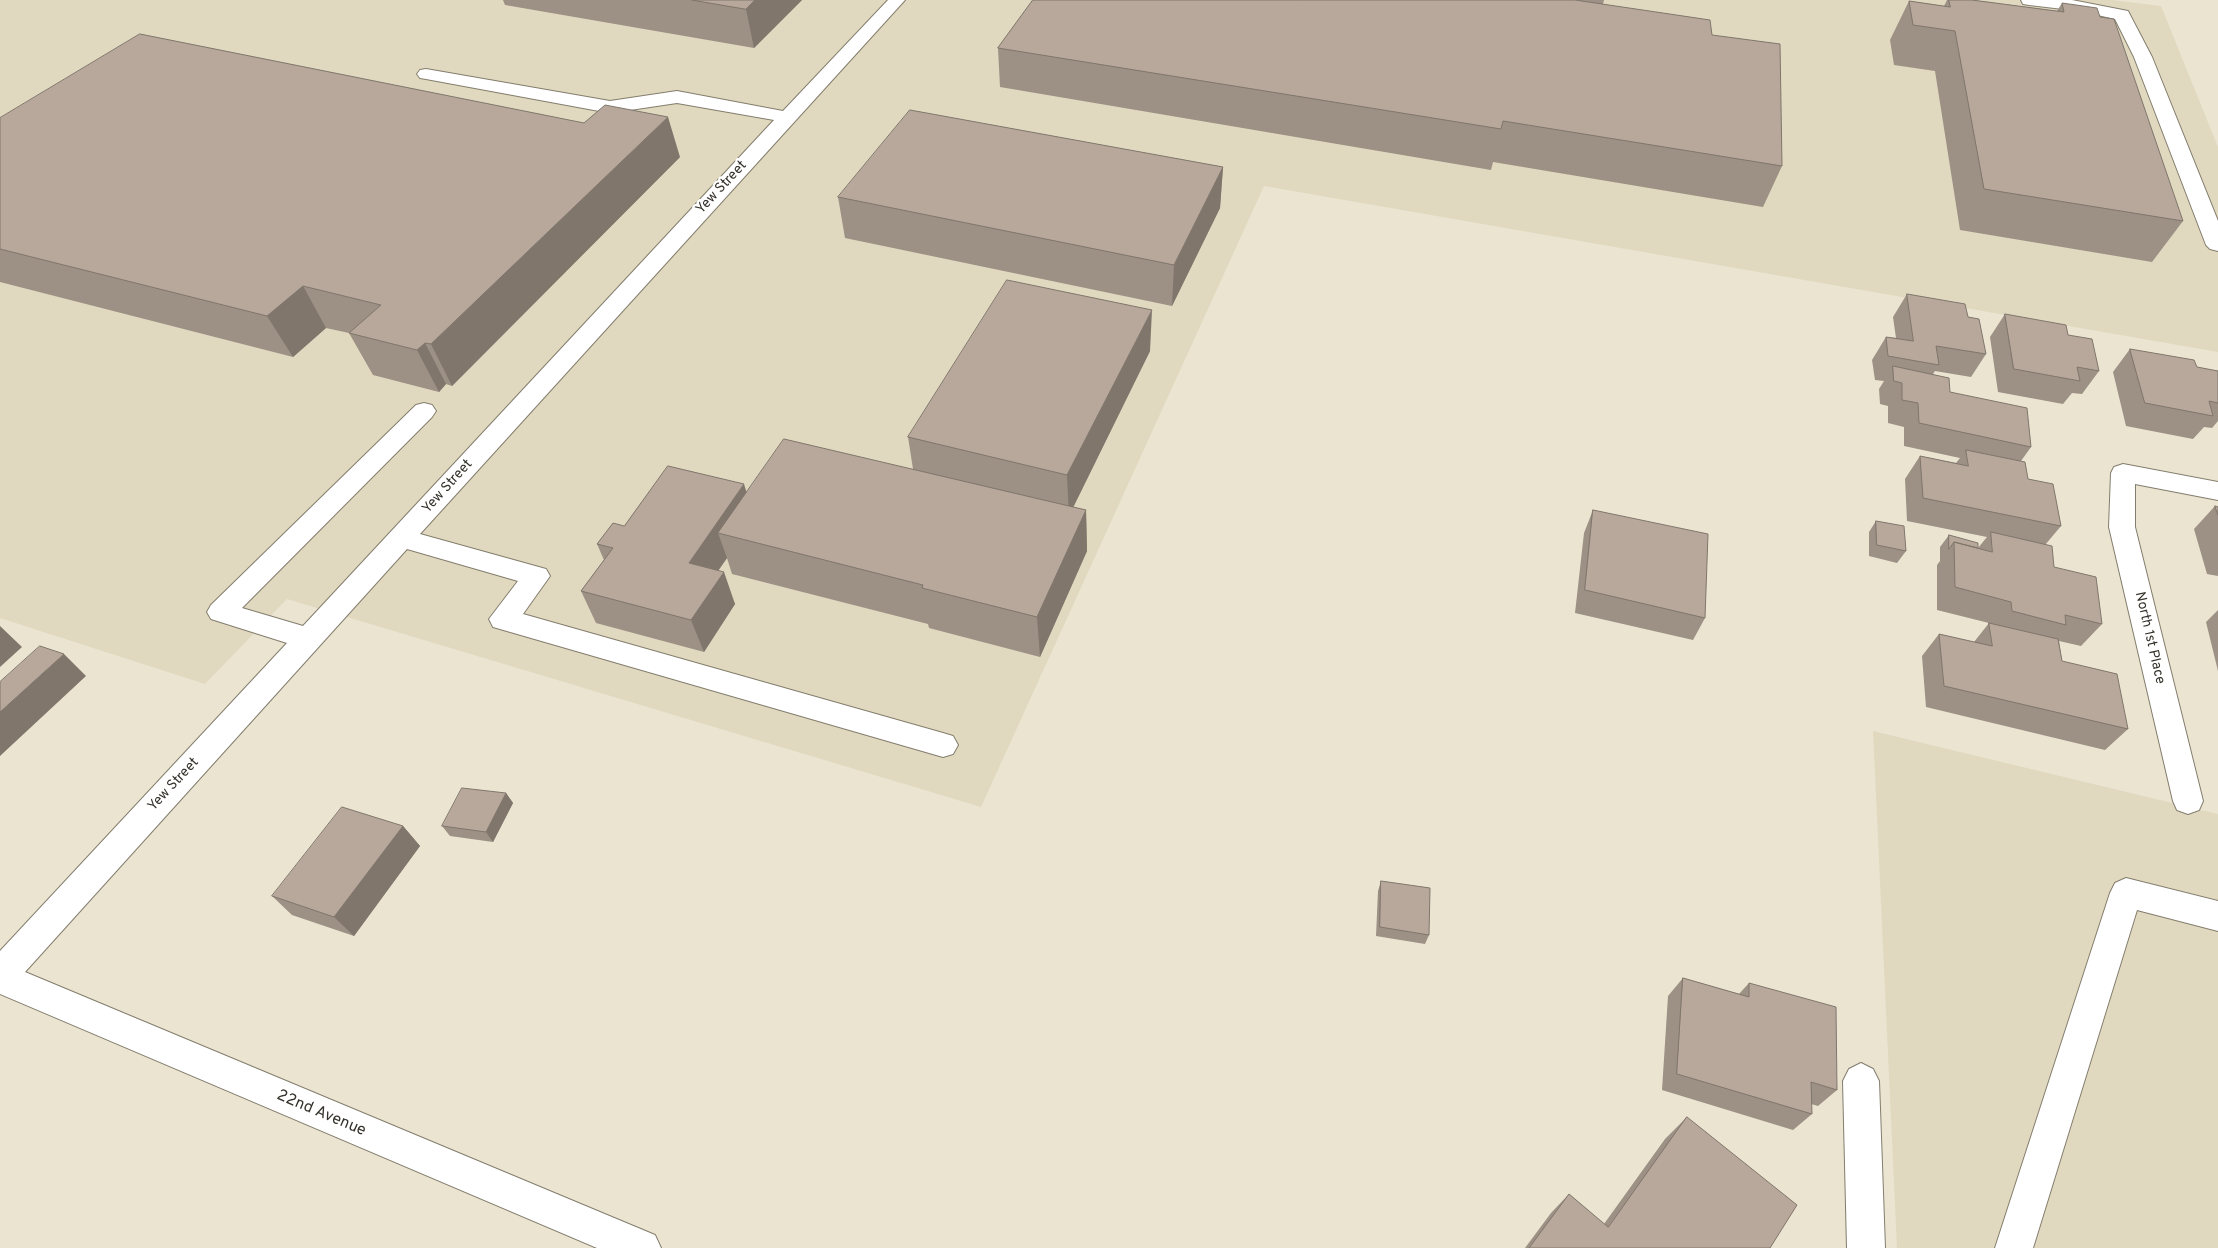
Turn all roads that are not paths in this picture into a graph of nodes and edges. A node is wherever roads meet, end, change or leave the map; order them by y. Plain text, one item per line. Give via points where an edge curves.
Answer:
1 (897, 0) edge
2 (2029, 0) edge
3 (426, 74) dead end
4 (787, 117) junction
5 (2216, 245) dead end
6 (424, 411) dead end
7 (2218, 491) edge
8 (400, 538) junction
9 (308, 638) junction
10 (943, 745) dead end
11 (2188, 801) dead end
12 (2218, 916) edge
13 (0, 977) edge
14 (1861, 1081) dead end
15 (642, 1248) edge
16 (1866, 1248) edge
17 (2014, 1248) edge

1 - 4 street, Yew Street
2 - 5 street via 2122,15 2143,57
3 - 4 street via 610,107 677,97
4 - 8 street, Yew Street
6 - 9 street via 221,612
7 - 11 street, North 1st Place via 2123,473 2122,527
8 - 9 street, Yew Street
8 - 10 street via 537,576 502,618
9 - 13 street, Yew Street
12 - 17 street via 2126,893
13 - 15 street, 22nd Avenue
14 - 16 street

